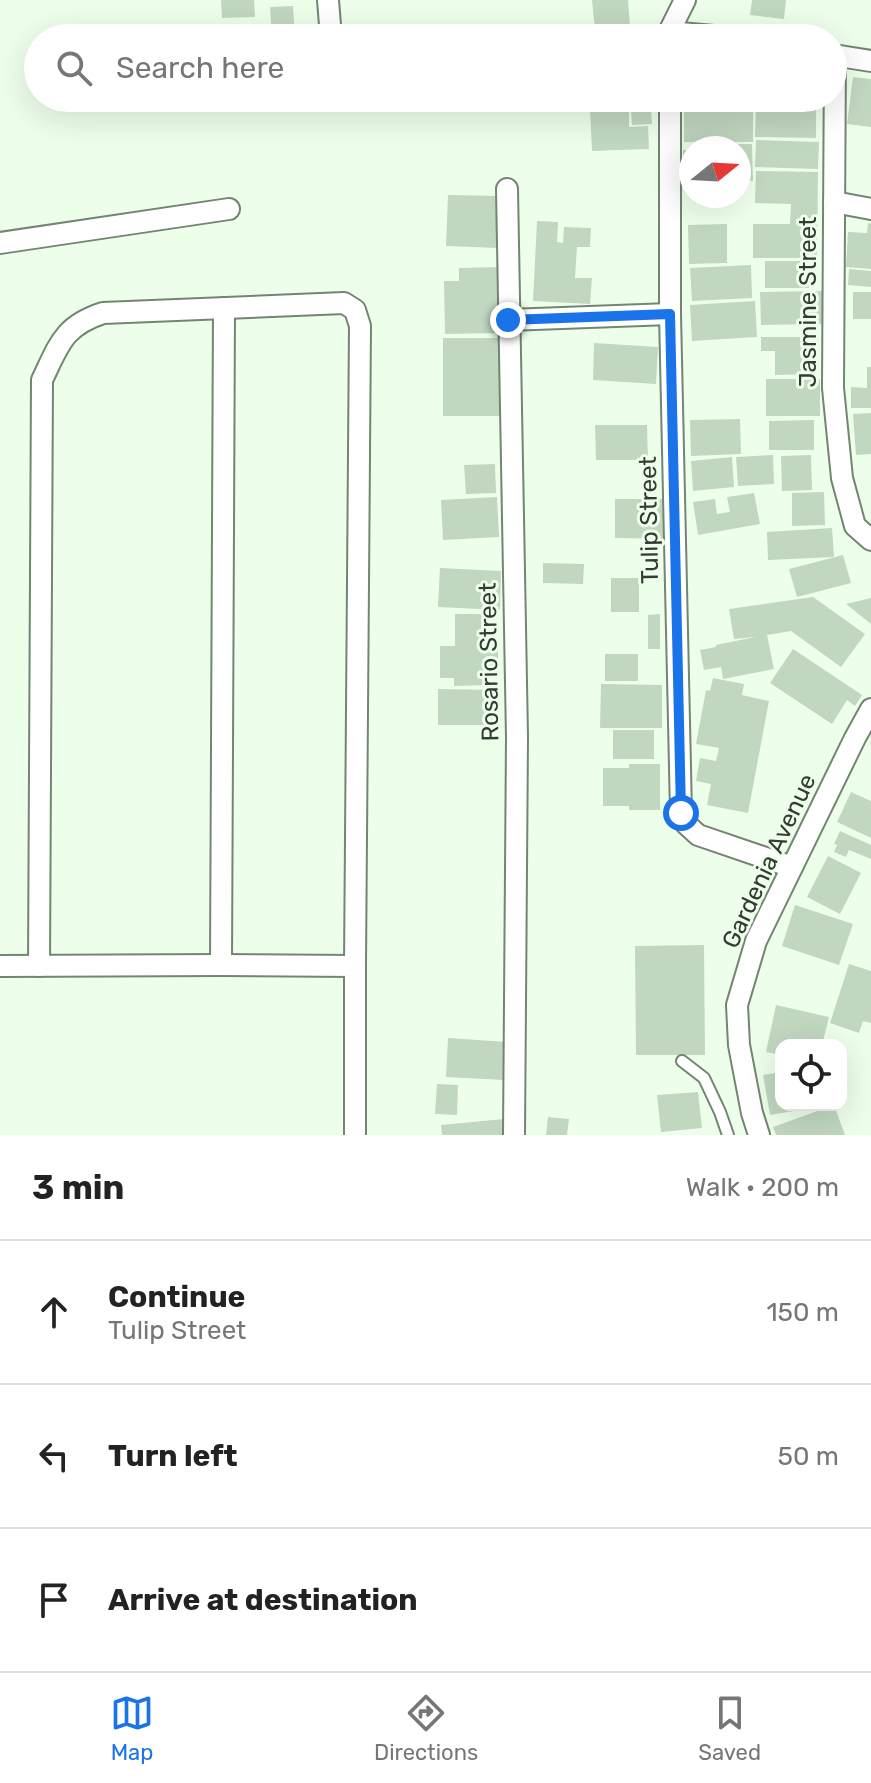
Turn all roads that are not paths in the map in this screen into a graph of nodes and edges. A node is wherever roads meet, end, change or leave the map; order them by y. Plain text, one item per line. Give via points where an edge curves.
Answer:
1 (328, 0) edge
2 (685, 0) edge
3 (330, 24) edge
4 (675, 24) edge
5 (847, 57) edge
6 (871, 61) edge
7 (670, 112) edge
8 (834, 112) edge
9 (507, 189) dead end
10 (834, 202) junction
11 (229, 209) dead end
12 (871, 209) edge
13 (0, 243) edge
14 (224, 308) junction
15 (670, 314) junction
16 (508, 320) junction
17 (871, 540) edge
18 (871, 709) edge
19 (792, 867) junction
20 (221, 965) junction
21 (0, 966) edge
22 (39, 966) junction
23 (355, 966) junction
24 (682, 1061) dead end
25 (355, 1135) edge
26 (514, 1135) edge
27 (728, 1135) edge
28 (759, 1135) edge

1 - 3 street
2 - 4 street
5 - 6 street
7 - 15 street, Tulip Street
8 - 10 street, Jasmine Street
9 - 16 street, Rosario Street
10 - 12 street
10 - 17 street, Jasmine Street via 833,388 842,478 855,526
11 - 13 street
14 - 20 street
14 - 22 street via 85,318 64,335 42,380
14 - 23 street via 344,303 355,310 360,326
15 - 16 street
15 - 19 street, Tulip Street via 681,813 698,835
16 - 26 street, Rosario Street via 517,737
18 - 19 street, Gardenia Avenue
19 - 28 street, Gardenia Avenue via 756,941 737,1005 739,1045
20 - 22 street
20 - 23 street
21 - 22 street
23 - 25 street
24 - 27 lane via 704,1078

